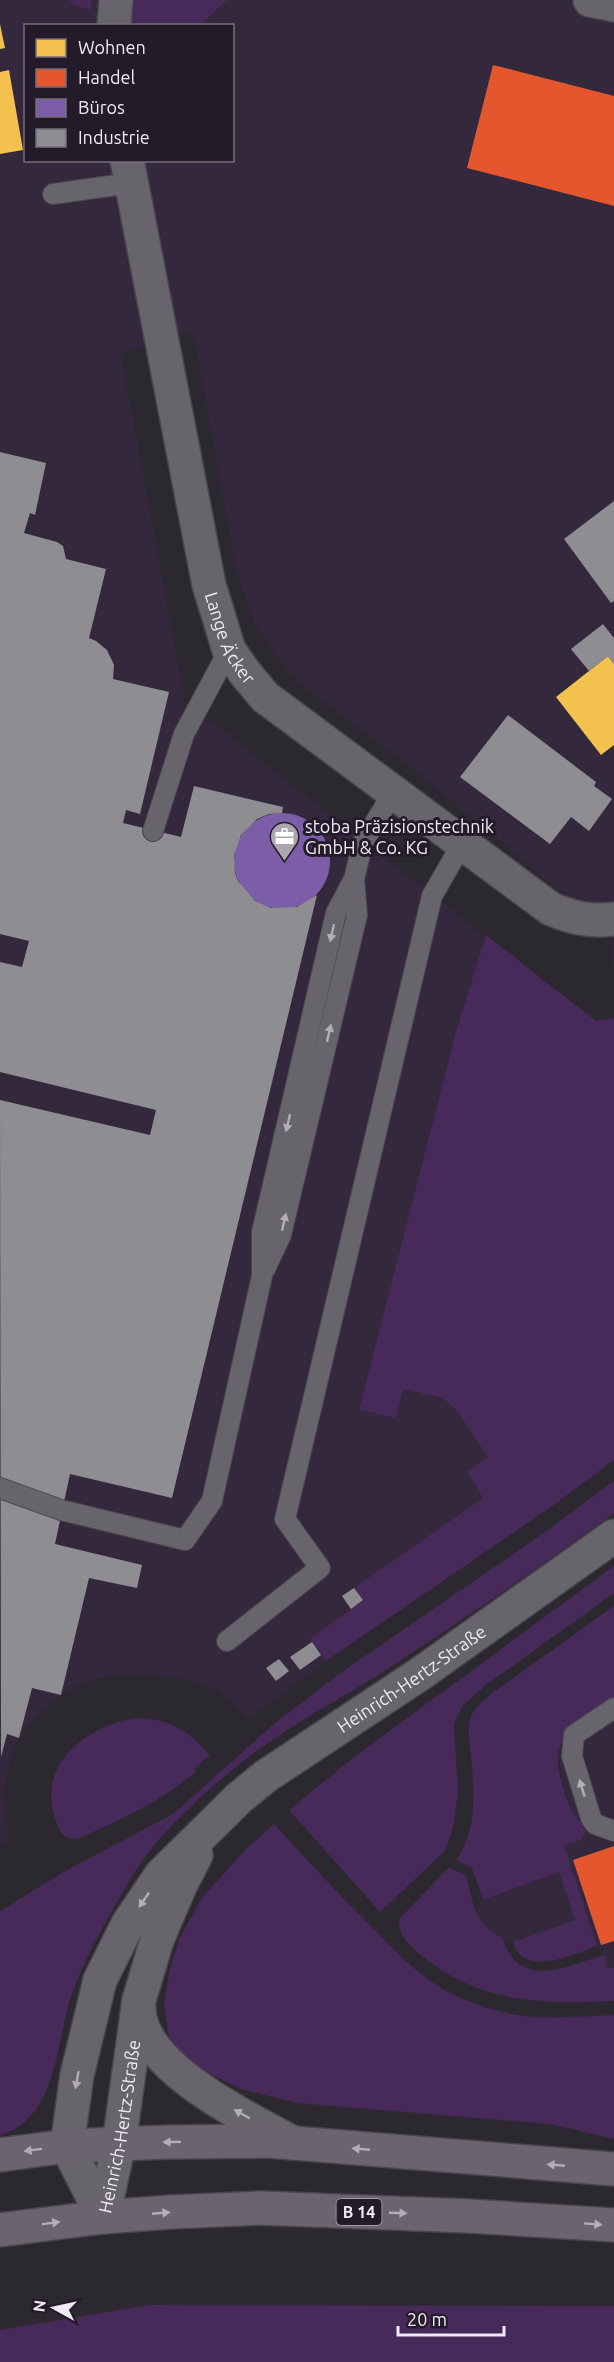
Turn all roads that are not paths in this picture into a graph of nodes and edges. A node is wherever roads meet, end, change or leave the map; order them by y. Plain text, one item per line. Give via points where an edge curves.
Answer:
1 (116, 0) edge
2 (590, 0) edge
3 (614, 5) edge
4 (114, 24) edge
5 (129, 172) edge
6 (53, 194) dead end
7 (229, 650) junction
8 (393, 793) junction
9 (153, 831) dead end
10 (463, 842) junction
11 (614, 919) edge
12 (0, 1488) edge
13 (614, 1536) edge
14 (226, 1641) dead end
15 (614, 1708) edge
16 (212, 1825) junction
17 (614, 1831) edge
18 (139, 2000) junction
19 (293, 2143) junction
20 (119, 2144) junction
21 (67, 2146) junction
22 (0, 2155) edge
23 (614, 2169) edge
24 (103, 2217) junction
25 (614, 2225) edge
26 (0, 2230) edge

1 - 4 main road
2 - 3 main road
5 - 6 lane
5 - 7 main road, Lange Äcker via 209,585
7 - 8 main road, Lange Äcker via 265,697
7 - 9 lane via 184,734
8 - 10 main road, Lange Äcker
8 - 12 lane via 363,842 354,879 333,924 262,1232 262,1276 212,1501 186,1540 61,1510
10 - 11 main road, Lange Äcker via 551,909 577,919
10 - 14 lane via 432,896 285,1519 320,1568
13 - 16 main road, Heinrich-Hertz-Straße via 420,1674 267,1776
17 -> 15 lane via 591,1818 572,1756 574,1736
16 - 18 main road, Heinrich-Hertz-Straße via 157,1940
16 -> 21 main road, Heinrich-Hertz-Straße via 161,1875 128,1924 100,1980 77,2075
19 -> 18 main road via 204,2091 169,2065 143,2033
18 - 20 main road, Heinrich-Hertz-Straße
19 -> 20 main road
23 -> 19 main road
20 - 21 main road
20 - 24 main road, Heinrich-Hertz-Straße
21 -> 22 main road
21 - 24 main road, Heinrich-Hertz-Straße
24 -> 25 main road, B 14 via 260,2208
26 -> 24 main road, B 14

